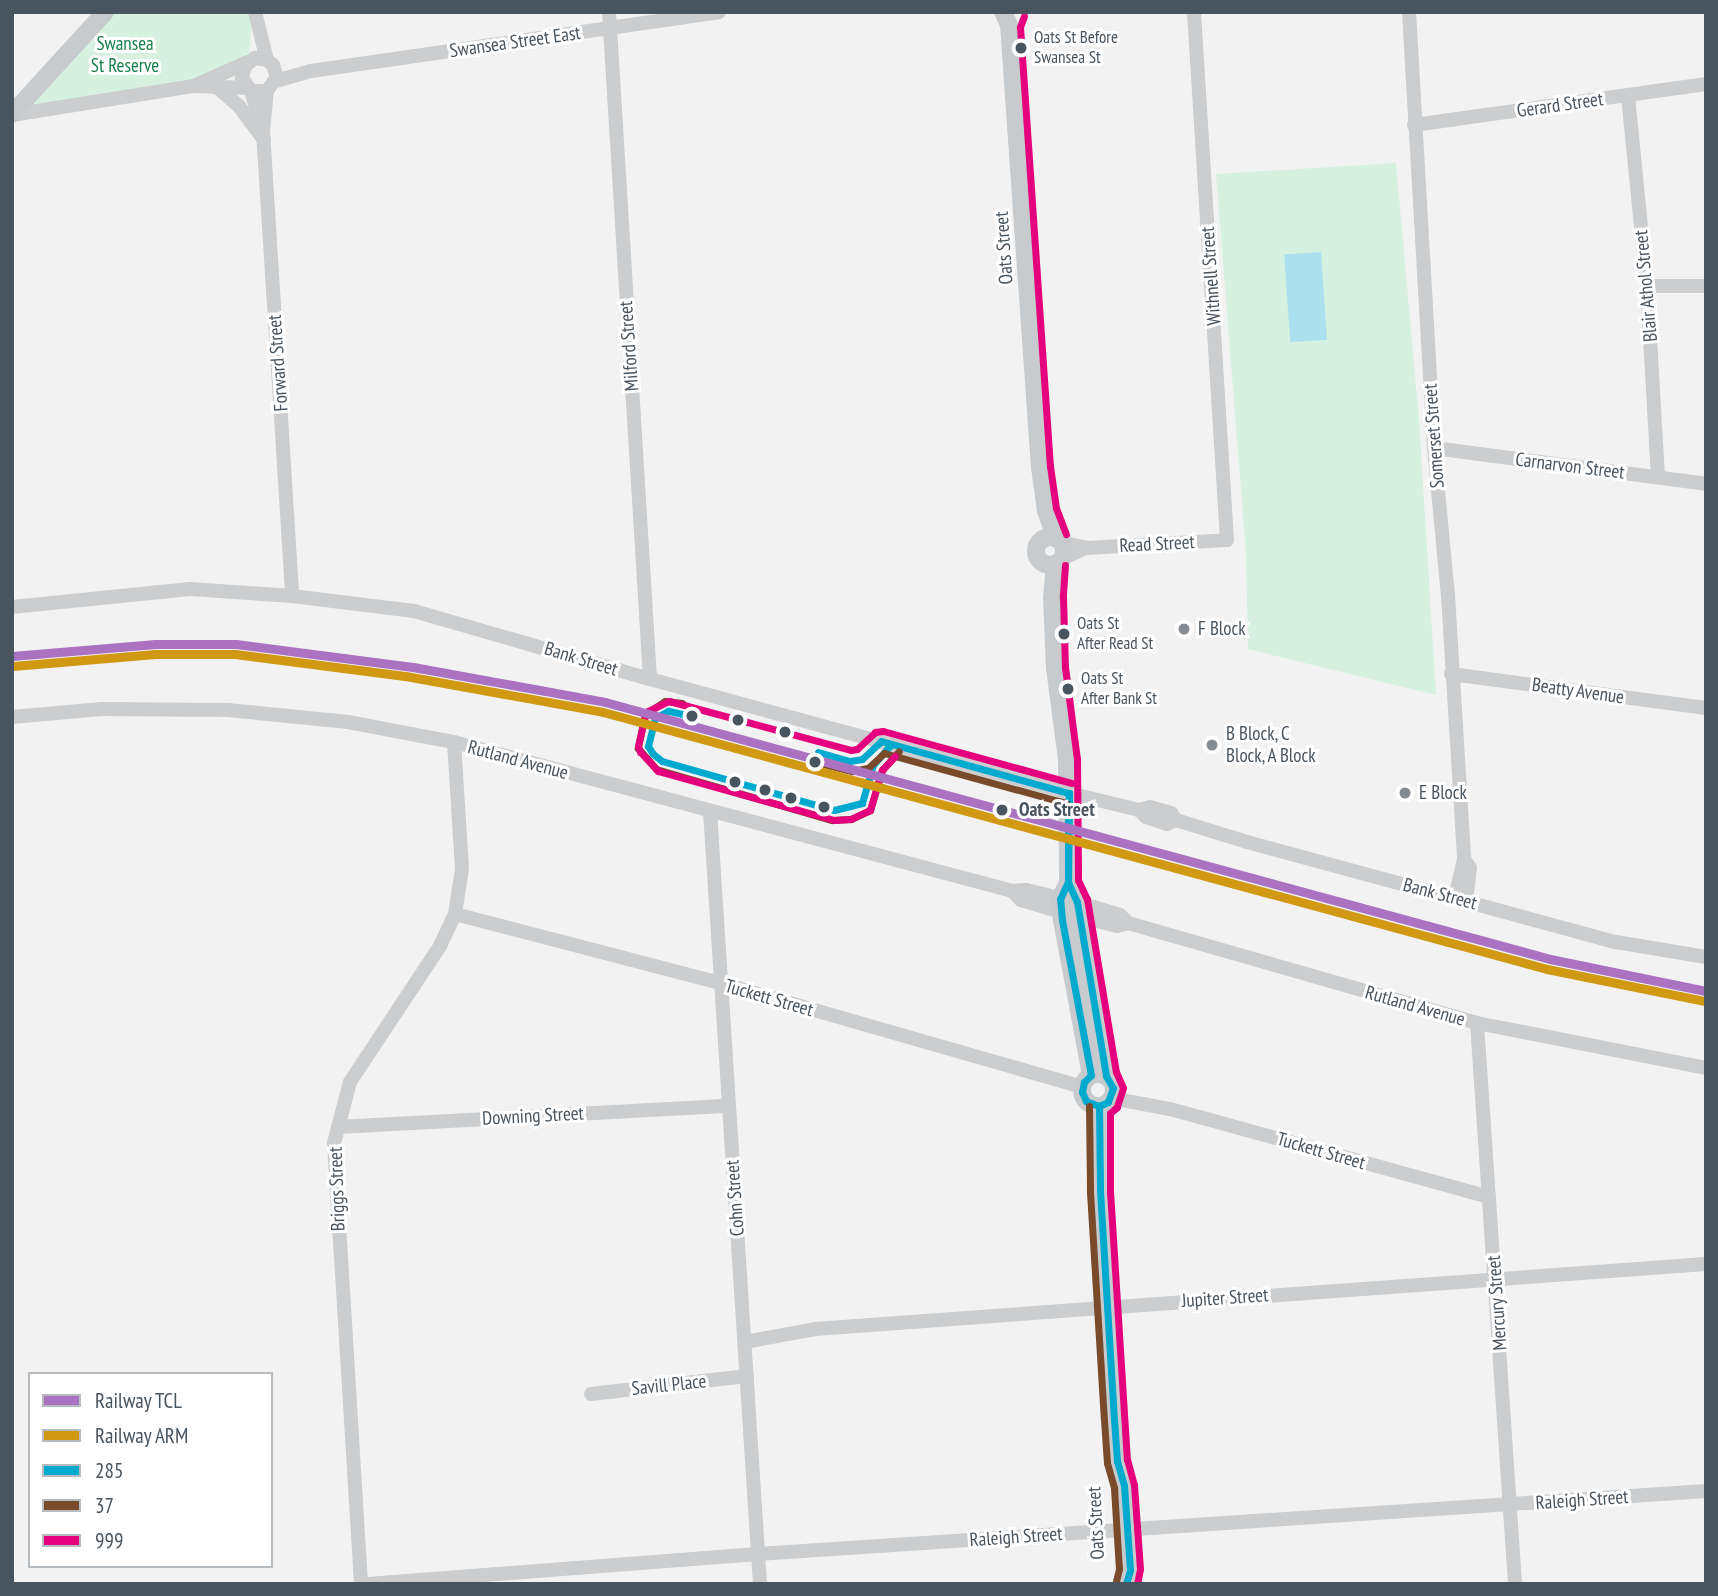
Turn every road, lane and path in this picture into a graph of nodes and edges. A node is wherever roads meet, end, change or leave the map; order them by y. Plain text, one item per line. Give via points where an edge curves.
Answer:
1 (105, 12) edge
2 (609, 12) edge
3 (719, 12) edge
4 (1194, 12) edge
5 (1409, 12) edge
6 (256, 16) edge
7 (1009, 17) edge
8 (610, 29) junction
9 (249, 61) junction
10 (270, 63) junction
11 (312, 71) junction
12 (1706, 84) edge
13 (192, 86) junction
14 (271, 86) junction
15 (218, 88) junction
16 (249, 90) junction
17 (1628, 96) junction
18 (12, 115) edge
19 (1414, 125) junction
20 (263, 135) junction
21 (1647, 286) junction
22 (1706, 286) edge
23 (1434, 448) junction
24 (1658, 477) junction
25 (1706, 484) edge
26 (1227, 540) joint
27 (1053, 551) junction
28 (292, 596) junction
29 (12, 607) edge
30 (1451, 674) junction
31 (650, 679) junction
32 (1706, 708) edge
33 (12, 717) edge
34 (454, 742) junction
35 (1069, 793) junction
36 (710, 811) junction
37 (1460, 900) junction
38 (1069, 902) junction
39 (455, 914) junction
40 (1706, 957) edge
41 (720, 984) junction
42 (1477, 1023) junction
43 (1706, 1068) edge
44 (1093, 1079) junction
45 (1105, 1102) junction
46 (729, 1106) junction
47 (338, 1126) junction
48 (1489, 1198) junction
49 (1706, 1264) edge
50 (1496, 1277) junction
51 (1106, 1307) junction
52 (745, 1342) junction
53 (747, 1376) junction
54 (591, 1394) dead end
55 (1706, 1491) edge
56 (1511, 1504) junction
57 (1121, 1530) junction
58 (758, 1554) junction
59 (361, 1584) edge
60 (369, 1584) edge
61 (760, 1584) edge
62 (1125, 1584) edge
63 (1515, 1584) edge

1 - 18 main road
2 - 8 street, Milford Street
3 - 8 street, Swansea Street East
4 - 26 street, Withnell Street
5 - 19 street, Somerset Street
6 - 9 street
6 - 10 street
7 - 27 main road, Oats Street via 1045,511
8 - 11 street, Swansea Street East
8 - 31 street, Milford Street
9 - 10 street, Swansea Street East
9 - 13 street
9 - 16 street, Forward Street via 242,78
10 - 11 street, Swansea Street East
10 - 14 street, Forward Street
11 - 14 street, Swansea Street East
12 - 17 street, Gerard Street
13 - 15 street
13 - 18 street
14 - 16 street, Swansea Street East
14 - 20 street, Forward Street
15 - 16 street
15 - 20 street
16 - 20 street, Forward Street
17 - 19 street, Gerard Street
17 - 21 street, Blair Athol Street
19 - 23 street, Somerset Street
20 - 28 street, Forward Street
21 - 22 street
21 - 24 street, Blair Athol Street
23 - 24 street, Carnarvon Street
23 - 30 street, Somerset Street
24 - 25 street, Carnarvon Street
26 - 27 street, Read Street
27 - 35 main road, Oats Street via 1055,668
28 - 29 street, Bank Street via 190,589
28 - 31 street, Bank Street via 414,611
30 - 32 street, Beatty Avenue
30 - 37 street, Somerset Street via 1464,859 1470,868
31 - 35 street, Bank Street
33 - 34 street, Rutland Avenue via 102,709 228,710 348,722
34 - 36 street, Rutland Avenue
34 - 39 street, Briggs Street via 462,869
35 - 37 street, Bank Street via 1139,810 1167,824 1176,820
35 - 38 main road, Oats Street
36 - 38 street, Rutland Avenue via 1012,891 1021,900
36 - 41 street, Cohn Street
37 - 40 street, Bank Street via 1616,942
38 - 42 street, Rutland Avenue via 1117,926 1128,923
38 - 44 main road, Oats Street
39 - 41 street, Tuckett Street
39 - 47 street, Briggs Street via 440,946 350,1082
41 - 44 street, Tuckett Street
41 - 46 street, Cohn Street
42 - 43 street, Rutland Avenue
42 - 48 street, Mercury Street
44 - 45 main road, Oats Street via 1114,1088
44 - 45 main road via 1086,1101
45 - 48 street, Tuckett Street via 1170,1109
45 - 51 main road, Oats Street
46 - 47 street, Downing Street
46 - 52 street, Cohn Street
47 - 59 street, Briggs Street via 332,1158
48 - 50 street, Mercury Street
49 - 50 street, Jupiter Street
50 - 51 street, Jupiter Street
50 - 56 street, Mercury Street
51 - 52 street, Jupiter Street via 776,1335
51 - 57 main road, Oats Street via 1117,1461 1124,1486
52 - 53 street, Cohn Street
53 - 54 street, Savill Place
53 - 58 street, Cohn Street
55 - 56 street, Raleigh Street
56 - 57 street, Raleigh Street
56 - 63 street, Mercury Street
57 - 58 street, Raleigh Street
57 - 62 main road, Oats Street
58 - 60 street, Raleigh Street
58 - 61 street, Cohn Street

